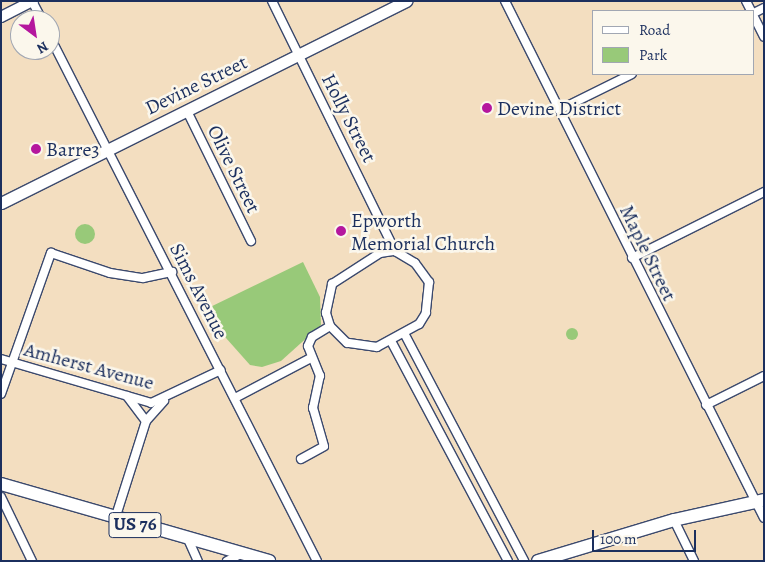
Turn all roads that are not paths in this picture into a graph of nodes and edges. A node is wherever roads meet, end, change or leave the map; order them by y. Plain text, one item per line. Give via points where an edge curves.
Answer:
1 (32, 1) edge
2 (272, 1) edge
3 (407, 1) edge
4 (505, 1) edge
5 (1, 17) edge
6 (755, 19) edge
7 (764, 37) edge
8 (299, 55) junction
9 (60, 57) edge
10 (630, 75) edge
11 (559, 110) junction
12 (188, 111) junction
13 (107, 150) junction
14 (764, 192) edge
15 (1, 202) edge
16 (252, 241) dead end
17 (396, 250) junction
18 (632, 258) junction
19 (172, 272) junction
20 (330, 326) junction
21 (404, 333) junction
22 (390, 340) junction
23 (1, 358) edge
24 (311, 358) junction
25 (12, 362) junction
26 (221, 370) junction
27 (764, 376) edge
28 (1, 394) edge
29 (127, 396) junction
30 (168, 398) junction
31 (235, 398) junction
32 (706, 405) junction
33 (146, 421) junction
34 (302, 459) dead end
35 (2, 490) edge
36 (760, 501) edge
37 (764, 518) edge
38 (115, 519) junction
39 (674, 520) junction
40 (188, 539) junction
41 (241, 554) junction
42 (32, 561) edge
43 (198, 561) edge
44 (227, 561) edge
45 (269, 561) edge
46 (317, 561) edge
47 (508, 561) edge
48 (524, 561) edge
49 (538, 561) edge
50 (694, 561) edge

1 - 5 street
2 - 8 street, Holly Street
3 - 8 main road, Devine Street
4 - 11 street, Maple Street
6 - 7 street
8 - 12 main road, Devine Street
8 - 17 street, Holly Street
9 - 13 street, Sims Avenue
10 - 11 street
11 - 18 street, Maple Street
12 - 13 main road, Devine Street
12 - 16 street, Olive Street
13 - 15 main road, Devine Street
13 - 19 street, Sims Avenue
14 - 18 street
17 - 20 street via 380,253 339,276 327,295
17 - 21 street via 425,274 430,296 426,313
18 - 32 street, Maple Street
19 - 25 street via 149,278 110,273 50,253
19 - 26 street, Sims Avenue
20 - 22 street via 356,346 377,346
20 - 24 street via 312,337 308,346
21 - 22 street
21 - 48 street
22 - 47 street
23 - 25 street, Amherst Avenue
24 - 31 street
24 - 34 street via 320,376 313,408 324,446
25 - 28 street
25 - 29 street, Amherst Avenue
26 - 30 street, Amherst Avenue
26 - 31 street, Sims Avenue
27 - 32 street
29 - 30 street, Amherst Avenue via 151,403
29 - 33 street
30 - 33 street
31 - 46 street, Sims Avenue
32 - 36 street, Maple Street
33 - 38 street
35 - 38 main road, US 76
35 - 42 street
36 - 37 street, Maple Street
36 - 39 main road
38 - 40 main road, US 76
39 - 49 main road
39 - 50 street
40 - 41 main road, US 76
40 - 43 street
41 - 44 street
41 - 45 main road, US 76

